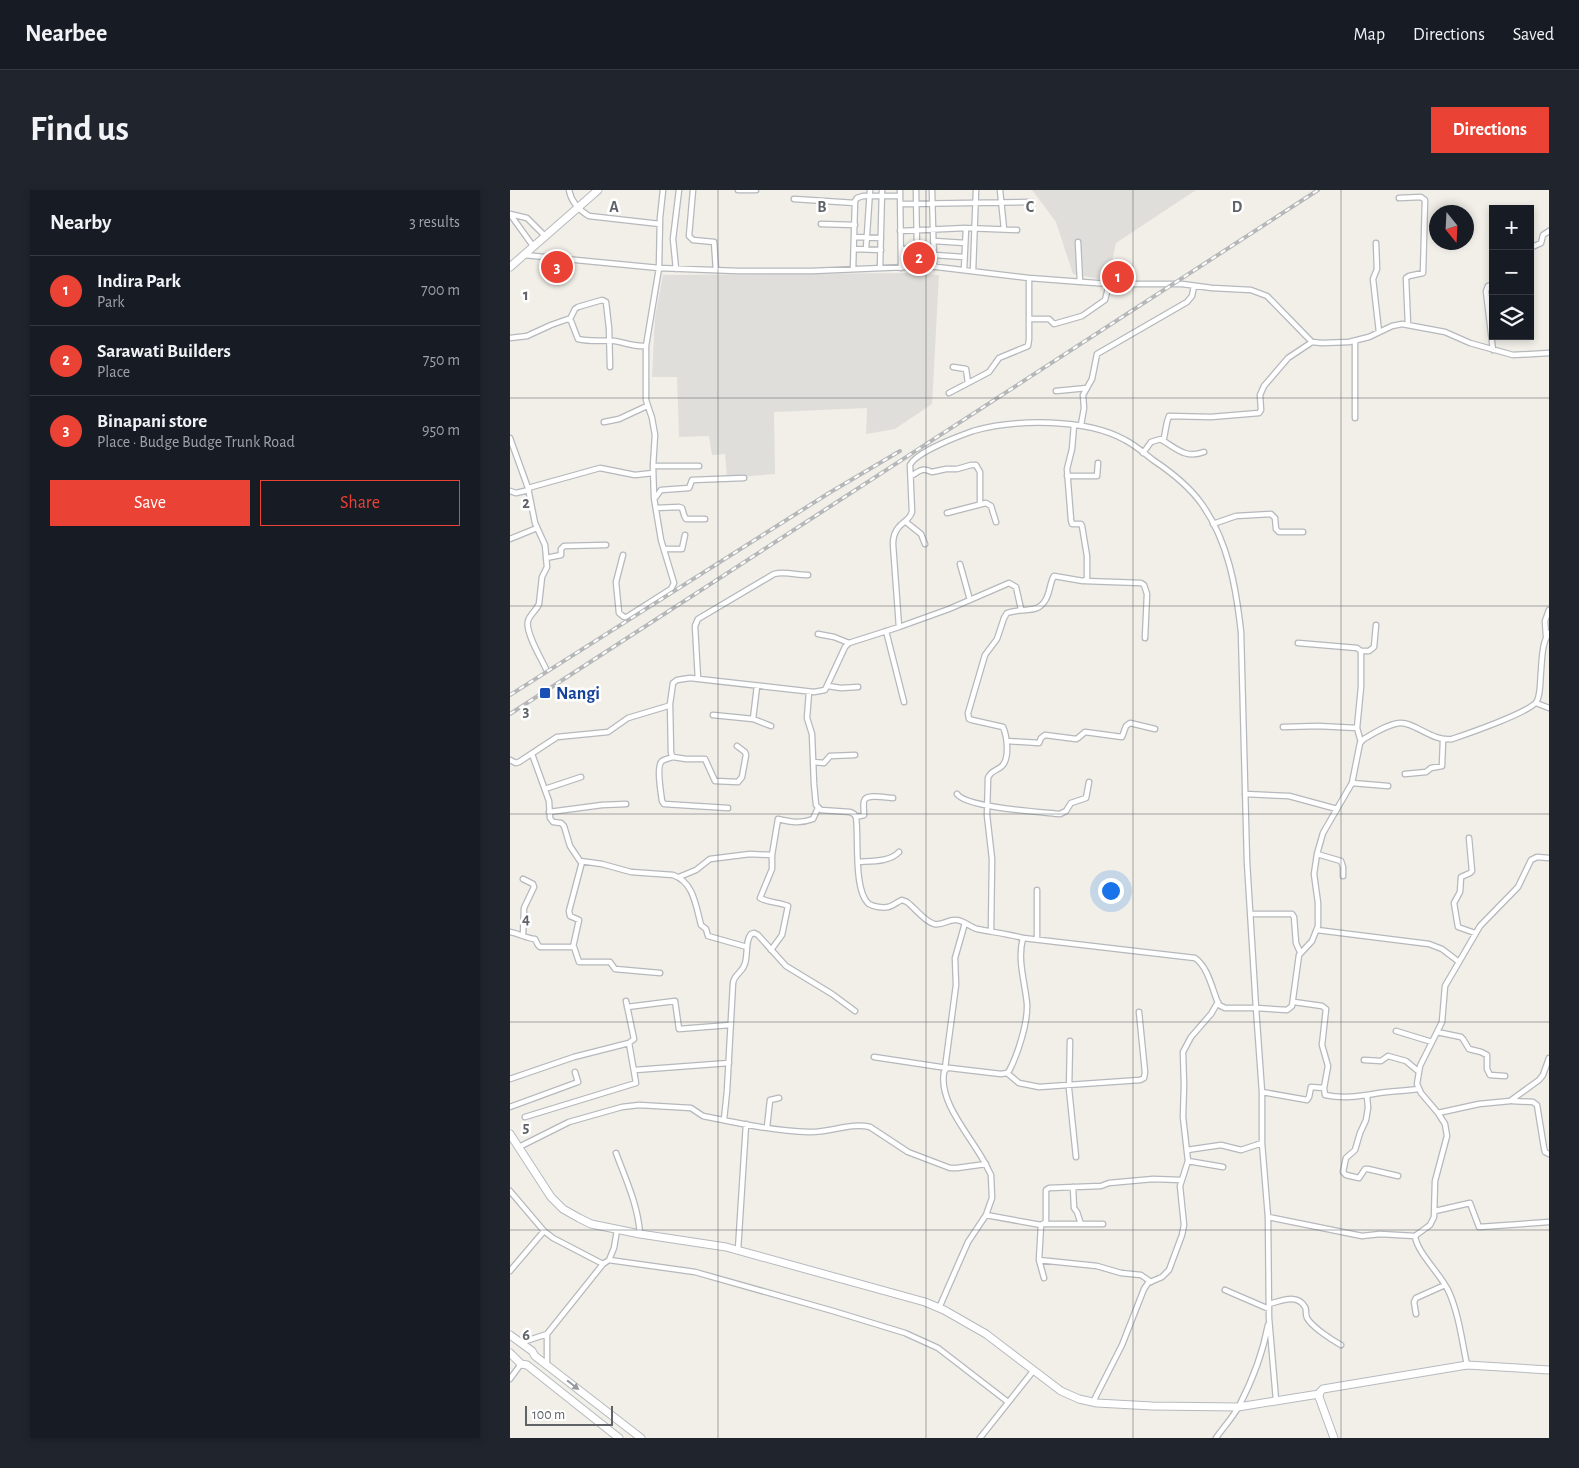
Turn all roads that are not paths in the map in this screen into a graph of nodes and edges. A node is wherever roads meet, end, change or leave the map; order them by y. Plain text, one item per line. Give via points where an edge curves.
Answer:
1 (569, 190) edge
2 (598, 190) edge
3 (663, 190) edge
4 (679, 190) edge
5 (693, 190) edge
6 (738, 190) edge
7 (756, 190) edge
8 (916, 190) edge
9 (932, 190) edge
10 (976, 190) edge
11 (1000, 190) edge
12 (869, 193) edge
13 (882, 193) edge
14 (900, 193) edge
15 (1399, 198) dead end
16 (794, 199) dead end
17 (1001, 202) junction
18 (1032, 202) dead end
19 (855, 203) junction
20 (933, 203) junction
21 (976, 203) junction
22 (900, 204) junction
23 (916, 204) junction
24 (578, 207) junction
25 (660, 224) junction
26 (822, 224) dead end
27 (855, 225) junction
28 (966, 228) junction
29 (975, 228) junction
30 (934, 229) junction
31 (1004, 230) junction
32 (1017, 230) dead end
33 (900, 231) junction
34 (917, 231) junction
35 (1549, 231) edge
36 (545, 236) junction
37 (854, 237) junction
38 (867, 237) junction
39 (881, 238) junction
40 (934, 241) junction
41 (1078, 242) dead end
42 (1376, 242) dead end
43 (965, 243) junction
44 (533, 246) junction
45 (1534, 247) edge
46 (854, 248) junction
47 (934, 248) junction
48 (866, 249) junction
49 (901, 249) junction
50 (917, 249) junction
51 (881, 250) junction
52 (523, 255) junction
53 (934, 255) junction
54 (964, 257) junction
55 (510, 267) edge
56 (934, 267) junction
57 (659, 268) junction
58 (880, 268) junction
59 (901, 268) junction
60 (676, 269) junction
61 (853, 269) junction
62 (716, 270) junction
63 (964, 270) junction
64 (973, 271) junction
65 (1029, 278) junction
66 (1080, 282) junction
67 (1108, 284) junction
68 (1194, 286) junction
69 (1489, 286) edge
70 (1030, 318) junction
71 (570, 320) junction
72 (1408, 325) junction
73 (1379, 332) junction
74 (510, 338) edge
75 (609, 341) junction
76 (1355, 341) junction
77 (1312, 342) junction
78 (646, 346) junction
79 (1493, 350) junction
80 (1549, 353) edge
81 (610, 367) dead end
82 (953, 367) dead end
83 (968, 383) junction
84 (1087, 388) junction
85 (1056, 391) dead end
86 (949, 393) dead end
87 (647, 406) junction
88 (1355, 418) dead end
89 (604, 422) dead end
90 (1074, 425) junction
91 (1081, 425) junction
92 (510, 438) edge
93 (1162, 440) junction
94 (1143, 452) junction
95 (1204, 452) dead end
96 (1098, 463) dead end
97 (653, 466) junction
98 (699, 466) dead end
99 (653, 473) junction
100 (911, 476) junction
101 (1067, 476) junction
102 (744, 478) dead end
103 (529, 489) junction
104 (510, 491) edge
105 (654, 498) junction
106 (980, 504) junction
107 (656, 508) junction
108 (948, 513) dead end
109 (706, 519) dead end
110 (906, 522) junction
111 (996, 522) dead end
112 (1213, 524) junction
113 (537, 528) junction
114 (1303, 532) dead end
115 (685, 535) dead end
116 (510, 539) edge
117 (925, 544) dead end
118 (606, 545) dead end
119 (664, 549) junction
120 (623, 556) dead end
121 (546, 558) junction
122 (960, 564) dead end
123 (808, 575) dead end
124 (1085, 581) junction
125 (970, 600) junction
126 (1021, 609) junction
127 (1549, 610) edge
128 (1376, 625) dead end
129 (899, 627) junction
130 (886, 631) junction
131 (818, 634) dead end
132 (1548, 635) edge
133 (1145, 638) dead end
134 (1298, 643) dead end
135 (849, 644) junction
136 (1361, 651) junction
137 (546, 669) dead end
138 (698, 679) junction
139 (757, 686) junction
140 (828, 686) junction
141 (858, 687) dead end
142 (809, 692) junction
143 (904, 702) dead end
144 (1536, 703) junction
145 (670, 704) junction
146 (1549, 708) edge
147 (713, 715) dead end
148 (753, 719) junction
149 (771, 726) dead end
150 (1283, 727) dead end
151 (1357, 728) junction
152 (1155, 729) dead end
153 (1443, 740) junction
154 (1007, 741) junction
155 (1361, 742) junction
156 (737, 746) dead end
157 (532, 754) junction
158 (855, 755) dead end
159 (674, 757) junction
160 (510, 760) edge
161 (813, 762) junction
162 (1405, 774) dead end
163 (581, 777) dead end
164 (1089, 782) dead end
165 (1352, 784) junction
166 (1388, 786) dead end
167 (545, 789) junction
168 (956, 794) dead end
169 (1245, 794) junction
170 (893, 798) dead end
171 (626, 804) dead end
172 (988, 806) junction
173 (728, 808) dead end
174 (818, 808) junction
175 (1337, 809) junction
176 (550, 812) junction
177 (856, 817) junction
178 (1469, 838) dead end
179 (899, 852) dead end
180 (1317, 854) junction
181 (772, 855) junction
182 (1549, 858) edge
183 (582, 862) junction
184 (858, 862) junction
185 (1343, 876) dead end
186 (679, 877) junction
187 (524, 879) dead end
188 (1037, 890) dead end
189 (1250, 914) junction
190 (965, 923) junction
191 (1317, 930) junction
192 (991, 931) junction
193 (510, 932) edge
194 (1475, 933) junction
195 (523, 935) junction
196 (1023, 938) junction
197 (1037, 939) junction
198 (573, 947) junction
199 (747, 947) junction
200 (771, 950) junction
201 (1300, 952) junction
202 (1459, 962) junction
203 (660, 972) dead end
204 (626, 1001) dead end
205 (1218, 1002) junction
206 (1294, 1002) junction
207 (627, 1007) junction
208 (1256, 1008) junction
209 (854, 1011) dead end
210 (1138, 1012) dead end
211 (730, 1025) junction
212 (1396, 1031) dead end
213 (1437, 1032) junction
214 (1070, 1041) dead end
215 (1432, 1042) junction
216 (629, 1043) junction
217 (874, 1057) dead end
218 (1549, 1058) edge
219 (1364, 1060) dead end
220 (729, 1063) junction
221 (946, 1068) junction
222 (634, 1070) junction
223 (1418, 1071) junction
224 (575, 1072) dead end
225 (1007, 1073) junction
226 (1506, 1076) dead end
227 (510, 1079) edge
228 (1068, 1085) junction
229 (1324, 1088) junction
230 (1418, 1089) junction
231 (1262, 1092) junction
232 (1367, 1096) junction
233 (779, 1098) dead end
234 (1510, 1101) junction
235 (510, 1107) edge
236 (1438, 1113) junction
237 (525, 1117) dead end
238 (724, 1120) junction
239 (746, 1124) junction
240 (767, 1127) junction
241 (510, 1134) edge
242 (1262, 1143) junction
243 (518, 1147) junction
244 (1187, 1150) junction
245 (616, 1153) dead end
246 (1549, 1154) edge
247 (1076, 1157) dead end
248 (1188, 1161) junction
249 (986, 1164) junction
250 (1223, 1167) dead end
251 (1398, 1176) dead end
252 (1180, 1180) junction
253 (1073, 1187) junction
254 (510, 1191) edge
255 (1435, 1211) junction
256 (986, 1215) junction
257 (1268, 1217) junction
258 (1549, 1222) edge
259 (1043, 1224) junction
260 (1081, 1224) junction
261 (1104, 1224) dead end
262 (617, 1230) junction
263 (544, 1232) junction
264 (640, 1234) junction
265 (1415, 1236) junction
266 (738, 1250) junction
267 (610, 1260) junction
268 (1039, 1260) junction
269 (603, 1264) junction
270 (510, 1271) edge
271 (1044, 1278) dead end
272 (1151, 1282) junction
273 (1445, 1285) junction
274 (1225, 1290) dead end
275 (1269, 1307) junction
276 (939, 1308) junction
277 (1416, 1314) dead end
278 (1269, 1318) junction
279 (547, 1334) junction
280 (510, 1336) edge
281 (520, 1343) junction
282 (1341, 1345) dead end
283 (527, 1348) junction
284 (510, 1353) edge
285 (535, 1356) junction
286 (522, 1363) junction
287 (1467, 1365) junction
288 (547, 1366) junction
289 (1034, 1370) junction
290 (1549, 1370) edge
291 (510, 1379) edge
292 (1319, 1394) junction
293 (1276, 1400) junction
294 (1008, 1402) junction
295 (1093, 1402) junction
296 (1238, 1407) junction
297 (619, 1438) edge
298 (641, 1438) edge
299 (980, 1438) edge
300 (1216, 1438) edge
301 (1334, 1438) edge

1 - 24 street
2 - 24 street
3 - 25 street
4 - 60 street via 673,239
5 - 62 street via 689,236 693,240 714,242
6 - 7 street
8 - 23 street
9 - 20 street
10 - 21 street
11 - 17 street
12 - 13 street
12 - 19 street via 859,196
12 - 38 street
13 - 14 street
13 - 39 street
14 - 22 street
15 - 72 street via 1421,197 1425,200 1423,274 1406,278
16 - 19 street
17 - 18 street
17 - 21 street
17 - 31 street
19 - 27 street
20 - 21 street
20 - 23 street
20 - 30 street
21 - 29 street
22 - 23 street
22 - 33 street
23 - 34 street
24 - 25 street via 589,216
24 - 36 street
25 - 57 street
26 - 27 street
27 - 37 street
28 - 29 street
28 - 30 street
28 - 43 street
29 - 31 street
29 - 64 street
30 - 34 street
30 - 40 street
31 - 32 street
33 - 34 street
33 - 49 street
34 - 50 street
35 - 45 street via 1543,235 1542,244
36 - 44 street
36 - 44 street via 527,218 510,214
37 - 38 street
37 - 46 street
38 - 39 street
38 - 48 street
39 - 51 street
40 - 43 street
40 - 47 street
41 - 66 street
42 - 73 street via 1377,269 1373,279
43 - 54 street
44 - 52 street
46 - 48 street
46 - 61 street
47 - 50 street
47 - 53 street
48 - 51 street
49 - 50 street
49 - 59 street
51 - 58 street
52 - 55 street
52 - 57 street
53 - 54 street
53 - 56 street
54 - 63 street
56 - 59 street
56 - 63 street
57 - 60 street
57 - 78 street
58 - 59 street
58 - 61 street
60 - 62 street
61 - 62 street
63 - 64 street
64 - 65 street
65 - 66 street
65 - 70 street
66 - 67 street
67 - 68 street
67 - 70 street via 1105,300 1082,316 1054,324 1049,319
68 - 77 street via 1261,293
68 - 84 street via 1187,302 1097,354
69 - 79 street via 1486,291
70 - 83 street via 1028,346 1000,358 992,370
71 - 74 street via 562,320 527,336
71 - 75 street via 578,339
71 - 75 street via 578,307 604,301
72 - 73 street via 1397,324
72 - 79 street via 1445,332
73 - 76 street
75 - 78 street
75 - 81 street
76 - 77 street
76 - 88 street
77 - 93 street via 1288,358 1264,386 1259,413 1170,416
78 - 87 street
79 - 80 street via 1513,355
82 - 83 street via 966,369
83 - 86 street
84 - 85 street
84 - 91 street
87 - 89 street via 619,420
87 - 97 street via 655,435
90 - 91 street
90 - 100 street via 1046,422 1002,424 969,433 912,460
90 - 101 street
91 - 94 street via 1125,440
92 - 103 street
93 - 94 street via 1151,442
93 - 95 street via 1188,454
94 - 112 street via 1189,488
96 - 101 street via 1097,476
97 - 98 street
97 - 99 street
99 - 103 street via 635,475 600,468
99 - 105 street
100 - 106 street via 923,469 932,472 976,465 980,472
100 - 110 street via 912,512
101 - 124 street via 1071,522 1082,525 1086,546
102 - 105 street via 692,480 689,488 661,490
103 - 104 street via 516,493
103 - 113 street
105 - 107 street
106 - 108 street
106 - 111 street via 991,506
107 - 109 street via 682,508 686,519
107 - 119 street
110 - 117 street via 921,534
110 - 129 street via 899,526 893,544
112 - 114 street via 1236,516 1271,514 1279,532
112 - 169 street via 1228,559 1237,597 1243,681
113 - 116 street
113 - 121 street via 545,545
115 - 119 street via 682,549
118 - 121 street via 564,546 561,555
119 - 120 street via 673,586 627,617 619,613 616,587
121 - 137 street via 538,606 528,626
122 - 125 street
123 - 138 street via 774,574 698,619 694,626
124 - 126 street via 1054,576 1041,607
124 - 133 street via 1144,585 1147,594
125 - 126 street via 1009,583 1016,587
125 - 129 street
126 - 154 street via 1005,615 997,639 985,655 968,713 969,719 1001,725
127 - 132 street via 1545,621
128 - 136 street via 1374,647
129 - 130 street
130 - 135 street
130 - 143 street
131 - 135 street
132 - 144 street
134 - 136 street via 1358,648
135 - 140 street via 840,656
136 - 151 street
138 - 139 street
138 - 145 street via 673,683
139 - 142 street
139 - 148 street
140 - 141 street
140 - 142 street via 820,692
142 - 161 street via 806,712 812,734
144 - 146 street
144 - 153 street via 1475,731
145 - 157 street via 628,718 608,732 557,737
145 - 159 street via 671,753
147 - 148 street
148 - 149 street
150 - 151 street
151 - 155 street
152 - 154 street via 1130,723 1122,737 1085,732 1076,739 1045,735 1039,743
153 - 155 street via 1403,723
153 - 162 street via 1442,766
154 - 172 street via 1004,764 993,770 988,778
155 - 165 street
156 - 159 street via 746,755 742,778 738,782 715,781 705,759
157 - 160 street via 516,763
157 - 167 street
158 - 161 street via 832,755 824,763
159 - 173 street via 660,764 664,804
161 - 174 street
163 - 167 street
164 - 172 street via 1086,798 1071,803 1064,813
165 - 166 street
165 - 175 street
167 - 176 street
168 - 172 street via 964,800
169 - 175 street via 1289,796
169 - 189 street
170 - 177 street via 866,798 864,815
171 - 176 street
172 - 192 street via 992,858
174 - 177 street via 850,812
174 - 181 street via 813,819 798,823 778,819
175 - 180 street via 1323,833
176 - 183 street via 551,821 564,826 572,850
177 - 184 street
178 - 194 street via 1472,871 1461,877 1460,892 1454,903 1458,927
179 - 184 street via 887,859
180 - 185 street via 1341,861
180 - 191 street via 1314,874
181 - 186 street via 710,859
181 - 200 street via 772,869 760,898 788,906 782,935
182 - 194 street via 1531,860 1518,887
183 - 186 street
183 - 198 street via 569,911 570,916 579,920
184 - 190 street via 864,896 873,906 886,907 902,900 934,924 954,920
186 - 199 street via 694,897 701,925 708,936
187 - 195 street via 534,887 524,908
188 - 197 street
189 - 201 street via 1292,914
189 - 208 street
190 - 192 street
190 - 221 street via 954,966 956,985
191 - 201 street
191 - 202 street via 1429,944
192 - 196 street
193 - 195 street
194 - 202 street
195 - 198 street via 535,938 540,947
196 - 197 street
196 - 225 street via 1020,951 1027,1010 1018,1049
197 - 205 street via 1195,958 1211,982
198 - 203 street via 579,962 610,962 615,969
199 - 200 street via 749,936 754,933
199 - 211 street via 745,964 734,978
200 - 209 street via 786,966
201 - 206 street
202 - 213 street via 1445,986 1443,1018
204 - 207 street
205 - 208 street via 1226,1008
205 - 244 street via 1183,1052 1183,1116
206 - 208 street via 1290,1009
206 - 229 street via 1326,1009 1322,1046 1328,1066
207 - 211 street via 675,1001 679,1029
207 - 216 street via 634,1039
208 - 231 street
210 - 228 street via 1144,1078
211 - 220 street
212 - 215 street
213 - 215 street
213 - 226 street via 1461,1037 1469,1049 1487,1056 1490,1075
214 - 228 street
215 - 223 street
216 - 222 street
216 - 227 street via 574,1057
217 - 221 street
218 - 234 street via 1539,1080
219 - 223 street via 1381,1061 1388,1056 1406,1061
220 - 222 street
220 - 238 street
221 - 225 street
221 - 249 street via 944,1090 949,1103
222 - 237 street via 636,1083
223 - 230 street
224 - 235 street via 578,1082
225 - 228 street via 1029,1086
228 - 247 street
229 - 231 street via 1311,1087 1307,1100
229 - 232 street via 1326,1095
230 - 232 street
230 - 236 street
231 - 242 street
232 - 251 street via 1366,1120 1355,1150 1346,1158 1343,1172 1359,1178 1368,1168
233 - 240 street via 770,1100
234 - 236 street
234 - 246 street via 1536,1103 1545,1152
236 - 255 street via 1445,1124 1447,1136 1435,1180
238 - 239 street
238 - 243 street via 700,1115 691,1108 639,1105 569,1122
239 - 240 street
239 - 266 street
240 - 249 street via 812,1133 863,1125 908,1152 950,1168
241 - 243 street
242 - 244 street via 1242,1150 1221,1145
242 - 257 street
243 - 262 street via 543,1187 563,1209 591,1224
244 - 248 street
245 - 264 street via 636,1206
248 - 250 street
248 - 252 street
249 - 256 street via 991,1176 992,1198
252 - 253 street via 1153,1178
252 - 272 street via 1182,1235 1169,1270
253 - 259 street via 1046,1190 1047,1219
253 - 260 street via 1074,1208
254 - 263 street
255 - 258 street via 1470,1203 1479,1227
255 - 265 street via 1430,1225
256 - 259 street
256 - 276 street via 968,1242
257 - 265 street via 1362,1236
257 - 275 street
259 - 260 street
259 - 268 street
260 - 261 street
262 - 264 street
262 - 267 street
263 - 269 street
263 - 270 street
264 - 266 street
265 - 273 street via 1420,1249
266 - 276 street
267 - 269 street
267 - 294 street via 695,1272 905,1333 938,1348
268 - 271 street
268 - 272 street via 1097,1266 1141,1275
269 - 279 street
272 - 295 street via 1144,1289 1122,1345
273 - 277 street via 1416,1298
273 - 287 street via 1459,1324
274 - 275 street
275 - 278 street
275 - 282 street via 1297,1299 1304,1306 1308,1319
276 - 289 street via 986,1334
278 - 293 street
278 - 296 street via 1265,1341
279 - 281 street
279 - 288 street
280 - 281 street
281 - 283 street
283 - 285 street
283 - 286 street via 520,1351
284 - 286 street
285 - 286 street via 534,1361
285 - 288 street
286 - 291 street
286 - 297 street
287 - 290 street
287 - 292 street via 1323,1390
288 -> 298 street
289 - 294 street
289 - 295 street via 1061,1391
292 - 293 street
292 - 301 street
293 - 296 street
294 - 299 street
295 - 296 street
296 - 300 street

